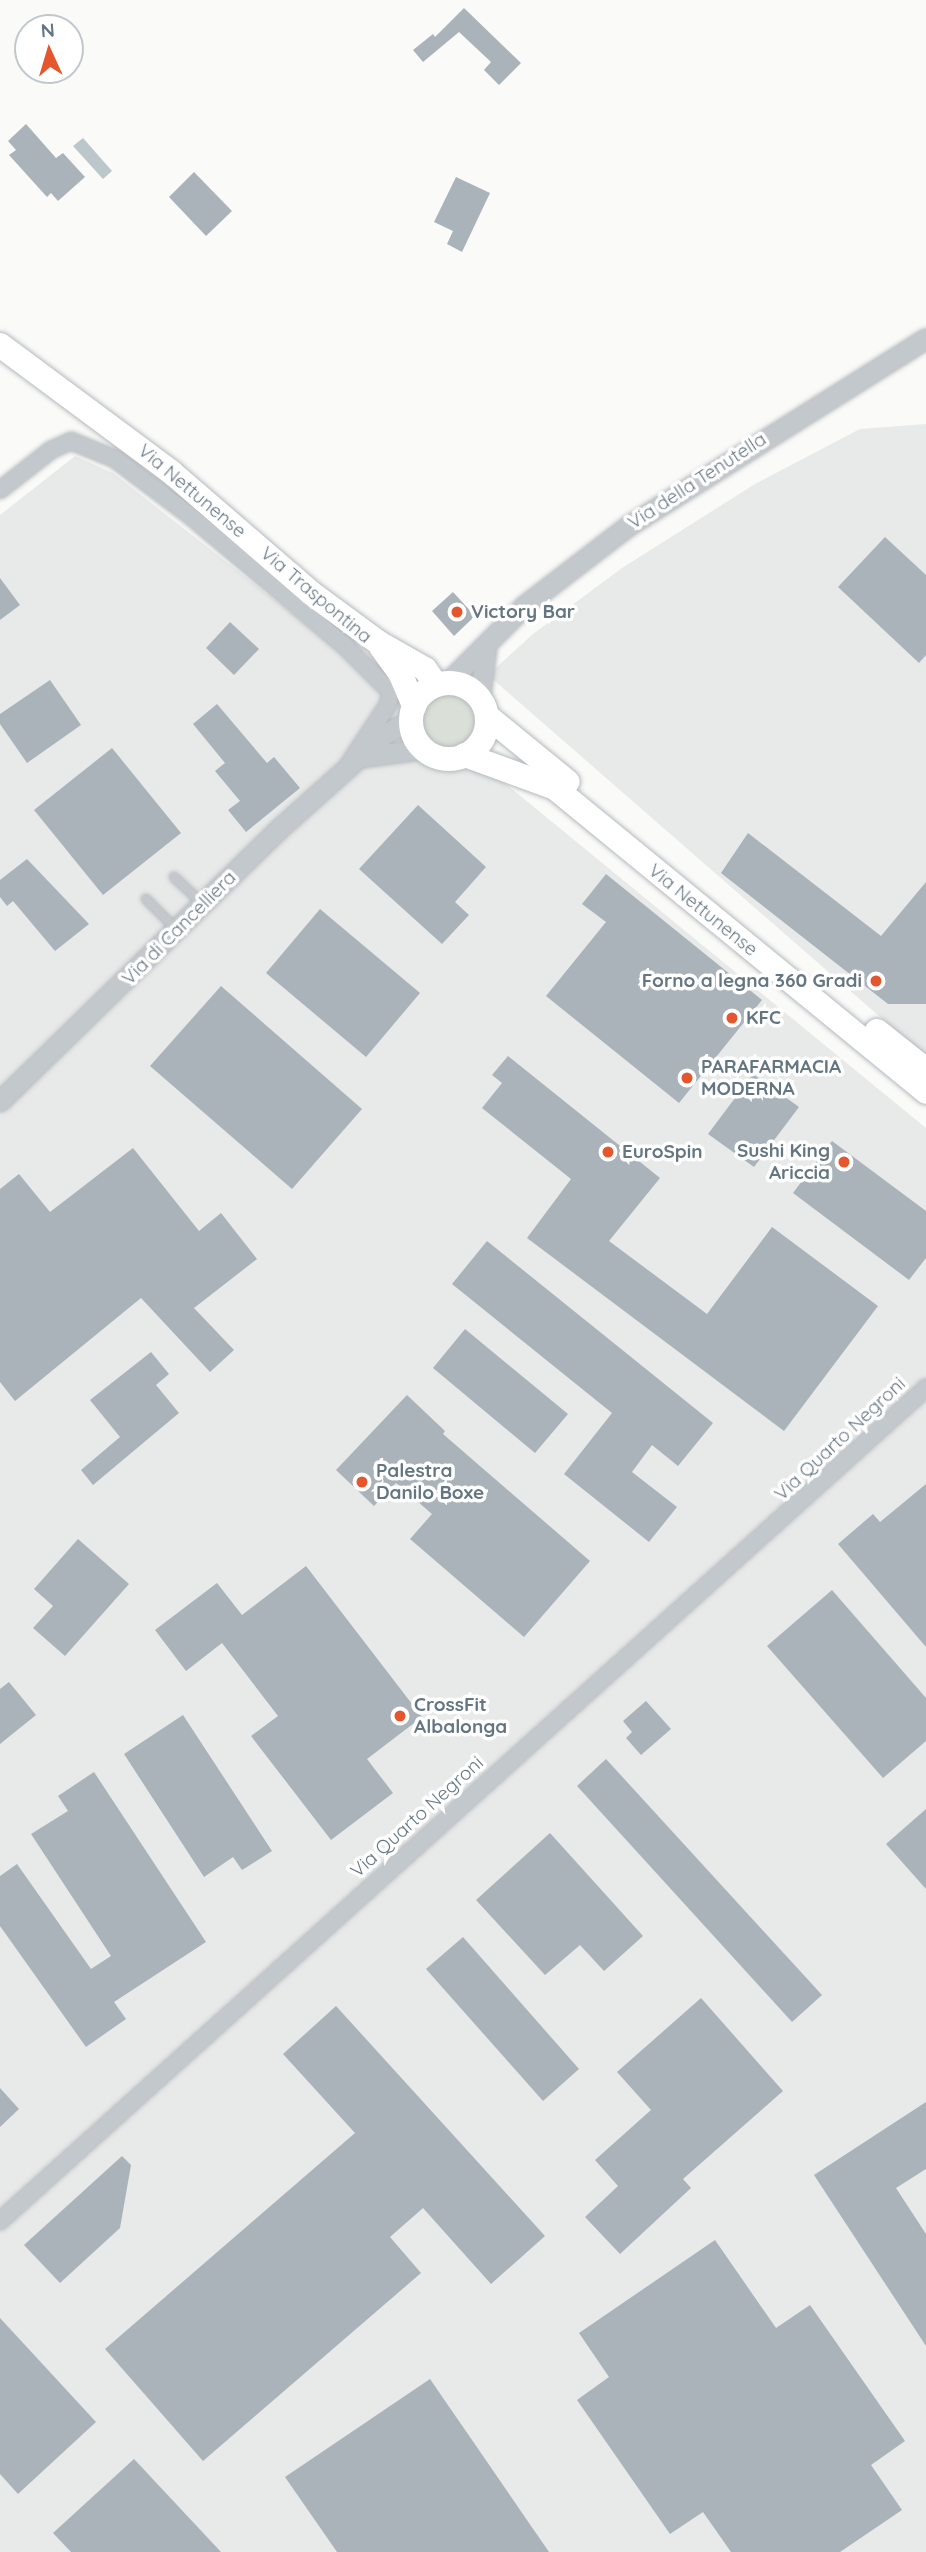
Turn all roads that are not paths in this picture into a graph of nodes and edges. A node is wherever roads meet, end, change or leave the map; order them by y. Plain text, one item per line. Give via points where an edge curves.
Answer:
1 (926, 338) edge
2 (0, 345) edge
3 (0, 491) edge
4 (379, 643) junction
5 (486, 649) junction
6 (441, 684) junction
7 (483, 707) junction
8 (412, 713) junction
9 (424, 749) junction
10 (465, 755) junction
11 (354, 762) junction
12 (174, 877) dead end
13 (146, 900) dead end
14 (204, 904) junction
15 (177, 930) junction
16 (924, 1067) edge
17 (926, 1092) edge
18 (0, 1101) edge
19 (926, 1388) edge
20 (0, 2221) edge

1 - 5 street, Via della Tenutella via 628,526 526,605
2 - 4 main road, Via Nettunense via 125,436 311,593
3 - 11 street, Via Traspontina via 51,450 71,442 115,459 188,514 346,647 391,692 388,705 350,755
4 - 6 main road, Via Nettunense via 417,663
4 - 8 main road, Via Nettunense via 401,675
5 - 6 street, Via della Tenutella
5 - 7 street
6 - 7 main road, Via Nettunense via 465,686
6 - 8 main road
7 - 10 main road via 482,739
7 - 16 main road, Via Nettunense
8 - 9 main road, Via Nettunense via 414,736
8 - 11 street, Via di Cancelliera
9 - 10 main road, Via Nettunense via 443,759
9 - 11 street
10 - 17 main road, Via Nettunense via 555,788
11 - 14 street, Via di Cancelliera
12 - 14 lane
13 - 15 lane
14 - 15 street, Via di Cancelliera
15 - 18 street, Via di Cancelliera
19 - 20 street, Via Quarto Negroni

